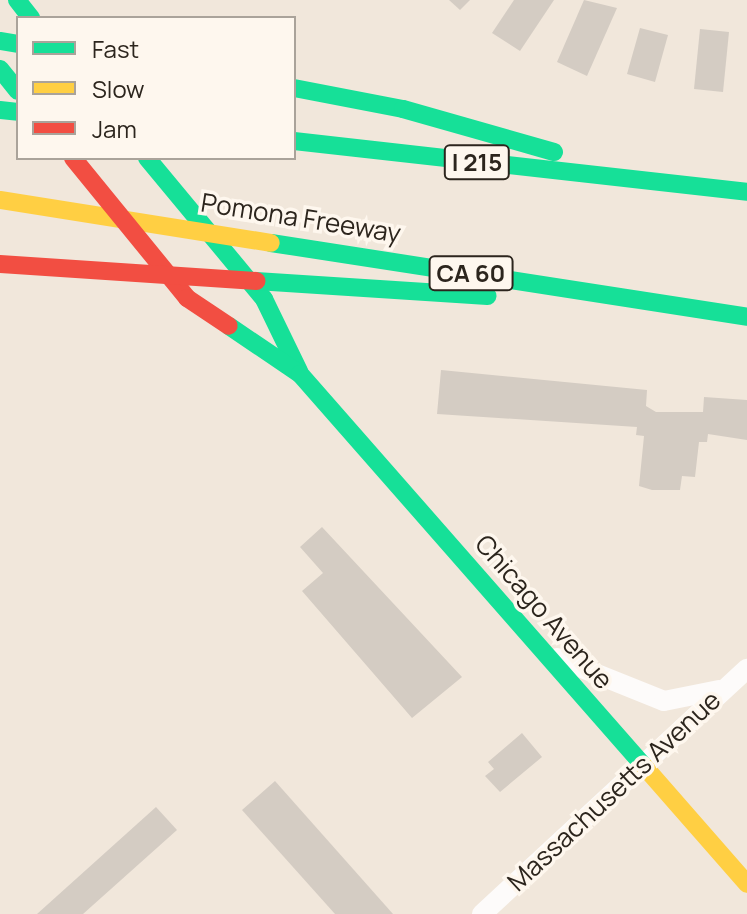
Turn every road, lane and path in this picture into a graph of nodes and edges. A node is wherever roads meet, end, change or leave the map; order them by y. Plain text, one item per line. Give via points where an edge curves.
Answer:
1 (17, 0) edge
2 (29, 16) edge
3 (0, 69) edge
4 (296, 88) edge
5 (16, 89) edge
6 (296, 141) edge
7 (75, 160) edge
8 (149, 160) edge
9 (661, 182) junction
10 (747, 192) edge
11 (0, 200) edge
12 (0, 264) edge
13 (639, 303) junction
14 (747, 317) edge
15 (300, 374) junction
16 (545, 653) junction
17 (747, 669) edge
18 (723, 689) junction
19 (640, 762) junction
20 (747, 884) edge
21 (482, 914) edge

1 - 2 main road
3 - 5 main road
4 - 9 main road via 403,109
6 - 9 main road, I 215
7 - 15 main road, Chicago Avenue via 187,298
8 - 15 main road, Chicago Avenue via 264,299
9 - 10 main road, I 215
11 - 13 main road, Pomona Freeway / CA 60 via 303,242
12 - 13 main road
13 - 14 main road
15 - 16 main road, Chicago Avenue
16 - 18 street via 664,701
16 - 19 main road, Chicago Avenue
17 - 18 street, Massachusetts Avenue
18 - 19 street, Massachusetts Avenue
19 - 20 main road, Chicago Avenue
19 - 21 street, Massachusetts Avenue

